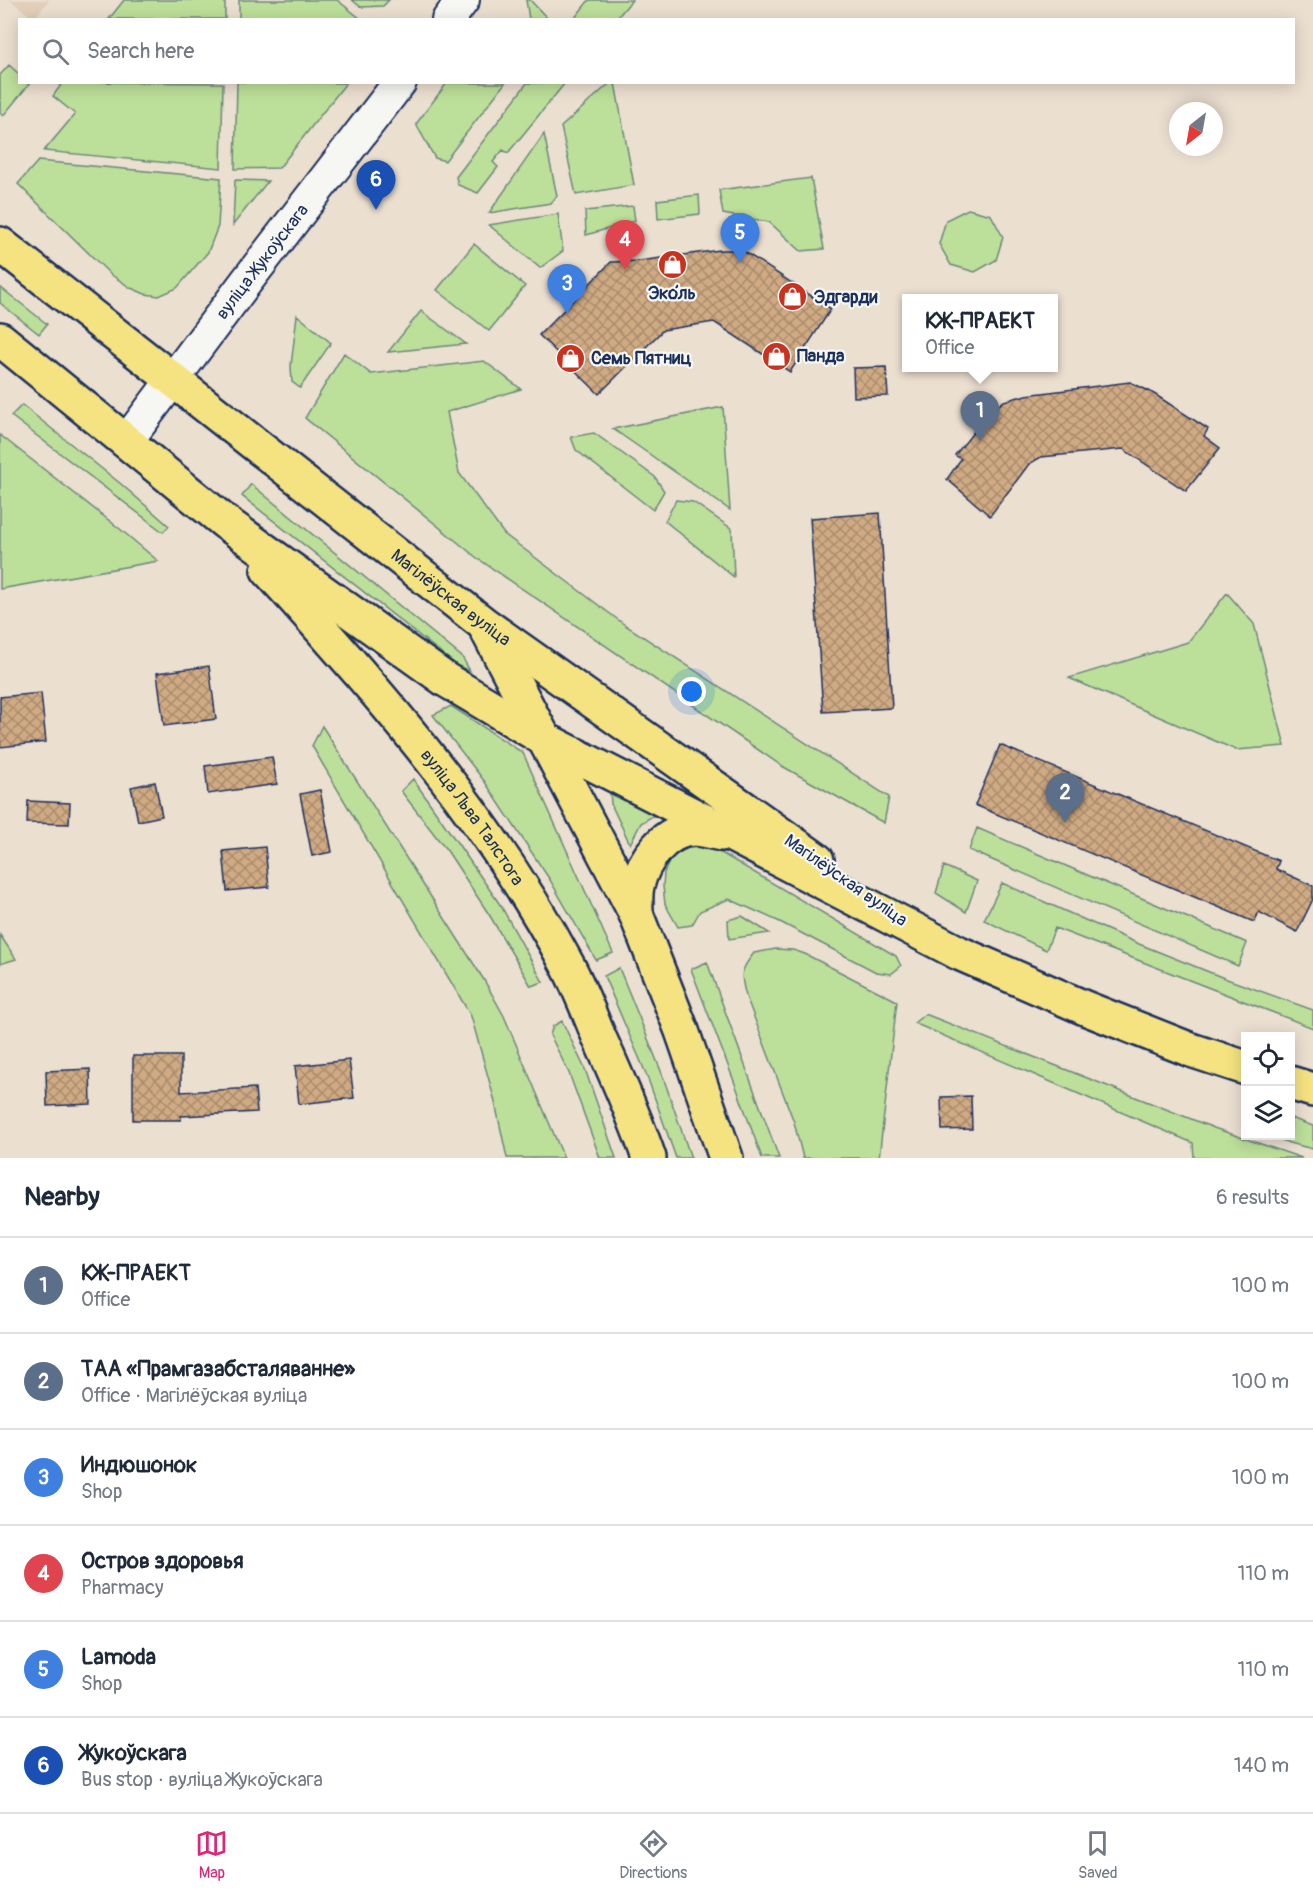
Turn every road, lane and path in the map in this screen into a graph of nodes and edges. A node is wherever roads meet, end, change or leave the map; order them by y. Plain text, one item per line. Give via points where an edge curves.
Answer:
1 (463, 0) edge
2 (450, 18) edge
3 (398, 84) edge
4 (0, 244) edge
5 (0, 339) edge
6 (173, 380) junction
7 (126, 442) junction
8 (225, 522) junction
9 (484, 624) junction
10 (546, 740) junction
11 (734, 836) junction
12 (636, 914) junction
13 (916, 930) junction
14 (1241, 1067) edge
15 (1295, 1085) edge
16 (1313, 1090) edge
17 (650, 1158) edge
18 (726, 1158) edge

1 - 2 main road
3 - 6 main road, вуліца Жукоўскага
4 - 6 main road, Магілёўская вуліца
5 - 7 main road, Магілёўская вуліца
6 - 7 main road, вуліца Жукоўскага
6 - 9 main road, Магілёўская вуліца
7 - 8 main road, Магілёўская вуліца
8 - 10 main road, Магілёўская вуліца via 446,680
8 - 17 main road, вуліца Льва Талстога via 352,663 432,761 512,872 568,967
9 - 10 main road
9 - 13 main road, Магілёўская вуліца
10 - 11 main road, Магілёўская вуліца
10 - 12 main road
11 - 12 main road via 693,829 663,841 643,868 636,887
11 - 13 main road, Магілёўская вуліца
12 - 18 main road
13 - 14 main road, Магілёўская вуліца via 1085,1008
15 - 16 main road

